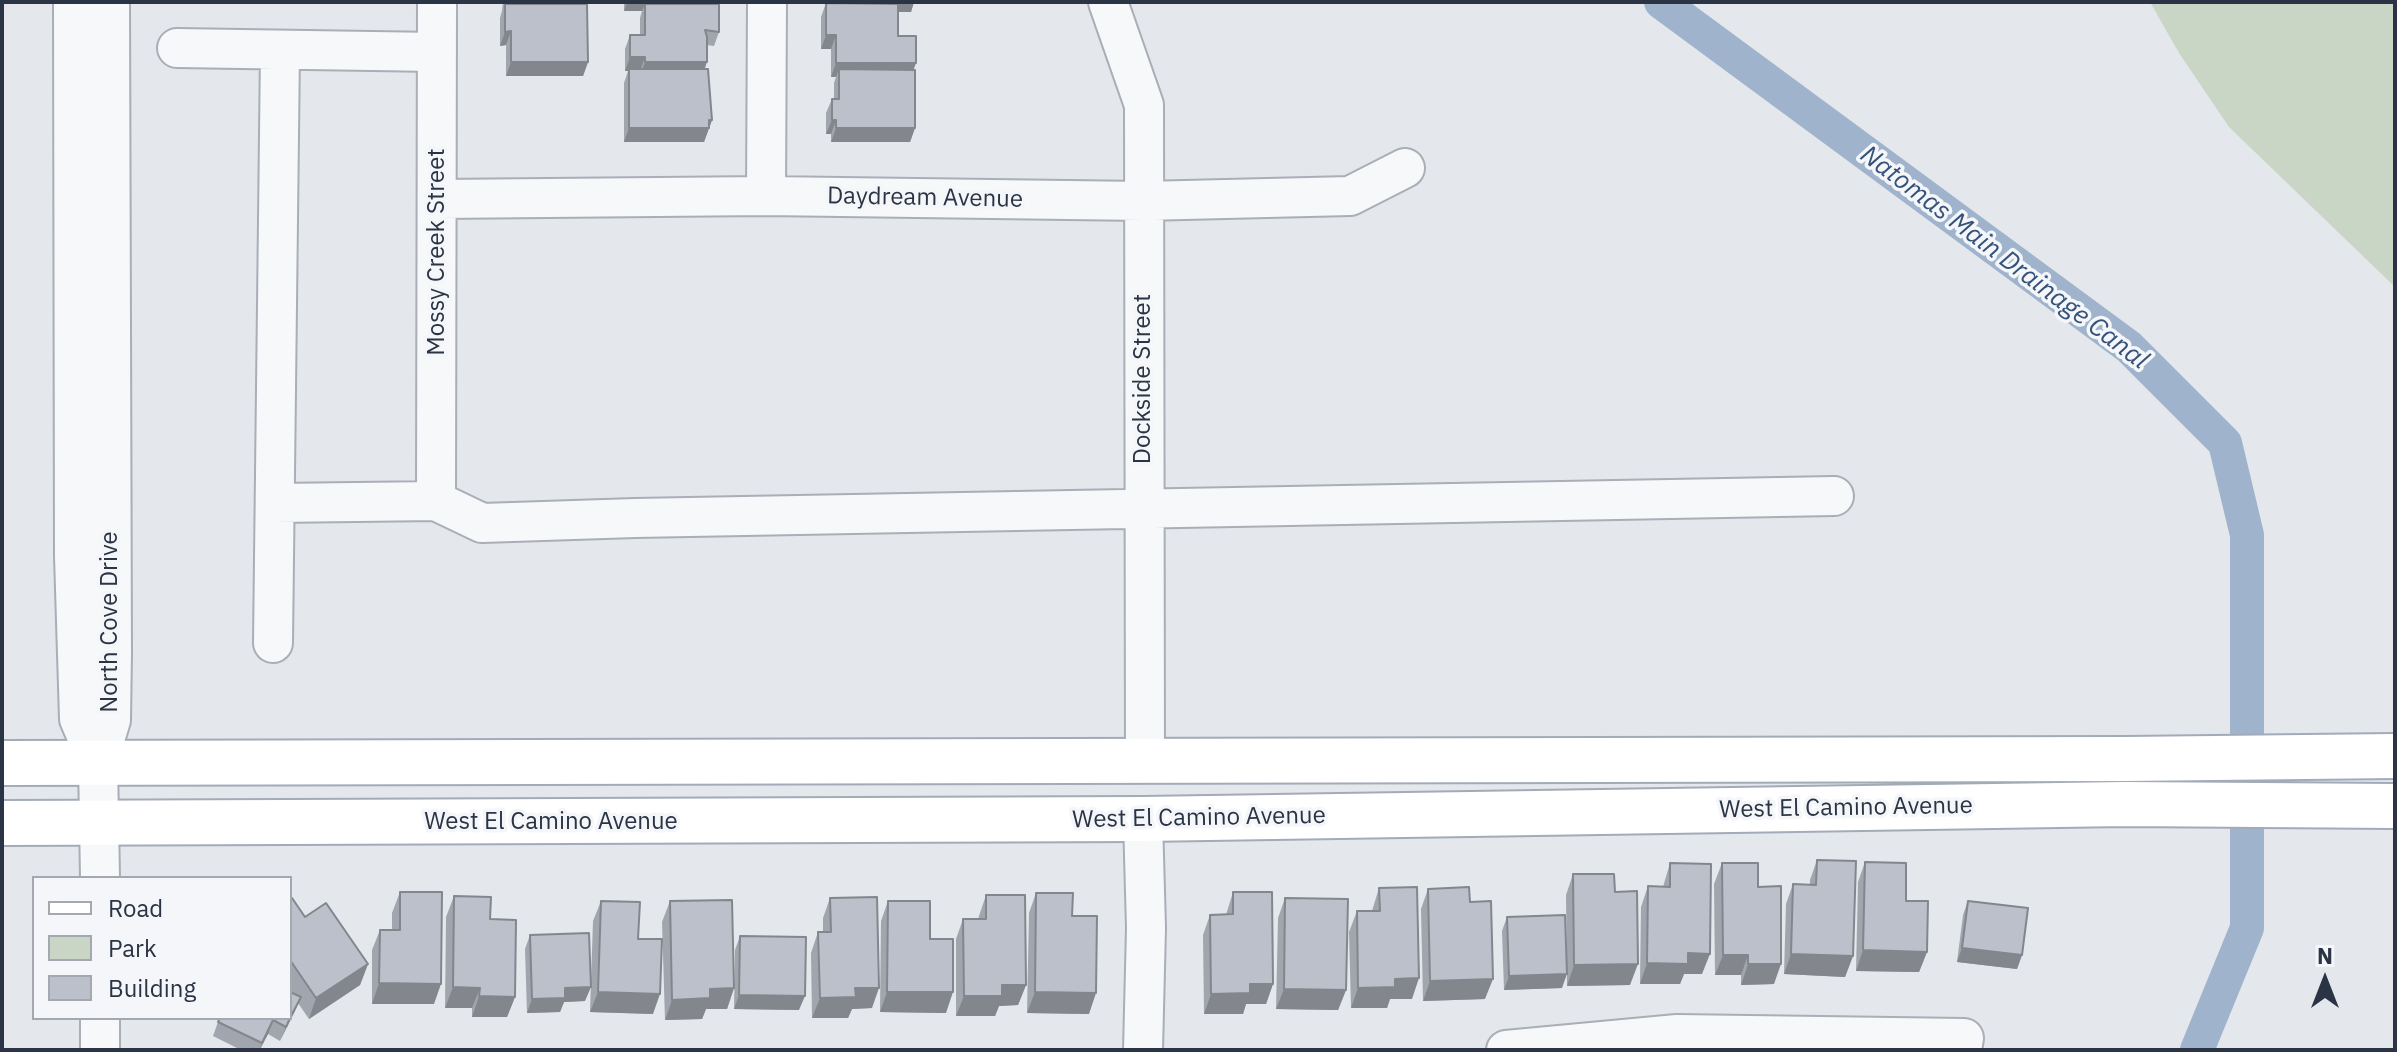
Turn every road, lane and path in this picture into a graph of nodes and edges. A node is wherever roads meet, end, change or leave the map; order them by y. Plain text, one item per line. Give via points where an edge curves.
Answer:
1 (73, 2) edge
2 (110, 2) edge
3 (437, 2) edge
4 (767, 2) edge
5 (1108, 2) edge
6 (177, 48) dead end
7 (280, 50) junction
8 (437, 52) junction
9 (1405, 168) dead end
10 (766, 196) junction
11 (438, 199) junction
12 (1143, 201) junction
13 (1834, 496) dead end
14 (436, 501) junction
15 (275, 503) junction
16 (1143, 509) junction
17 (273, 643) dead end
18 (2391, 756) edge
19 (1145, 761) junction
20 (2, 763) edge
21 (98, 763) junction
22 (2391, 806) edge
23 (1143, 819) junction
24 (2, 823) edge
25 (100, 824) junction
26 (100, 876) edge
27 (100, 1020) edge
28 (100, 1050) edge
29 (1143, 1050) edge
30 (1506, 1050) edge
31 (1962, 1050) edge

1 - 21 street, North Cove Drive via 79,719
2 - 21 street, North Cove Drive via 111,720
3 - 8 street, Mossy Creek Street
4 - 10 street
5 - 12 street, Dockside Street via 1144,105
6 - 7 street
7 - 8 street
7 - 15 street
8 - 11 street, Mossy Creek Street
9 - 12 street, Daydream Avenue via 1350,196
10 - 11 street, Daydream Avenue
10 - 12 street, Daydream Avenue
11 - 14 street, Mossy Creek Street
12 - 16 street, Dockside Street
13 - 16 street
14 - 15 street
14 - 16 street via 482,523
15 - 17 street
16 - 19 street, Dockside Street
18 - 19 main road, West El Camino Avenue
19 - 21 main road, West El Camino Avenue
20 - 21 main road, West El Camino Avenue
21 - 25 street
22 - 23 main road, West El Camino Avenue via 2125,804
23 - 25 main road, West El Camino Avenue
23 - 29 street
24 - 25 main road, West El Camino Avenue
25 - 26 street
27 - 28 street
30 - 31 street via 1677,1034 1964,1038

